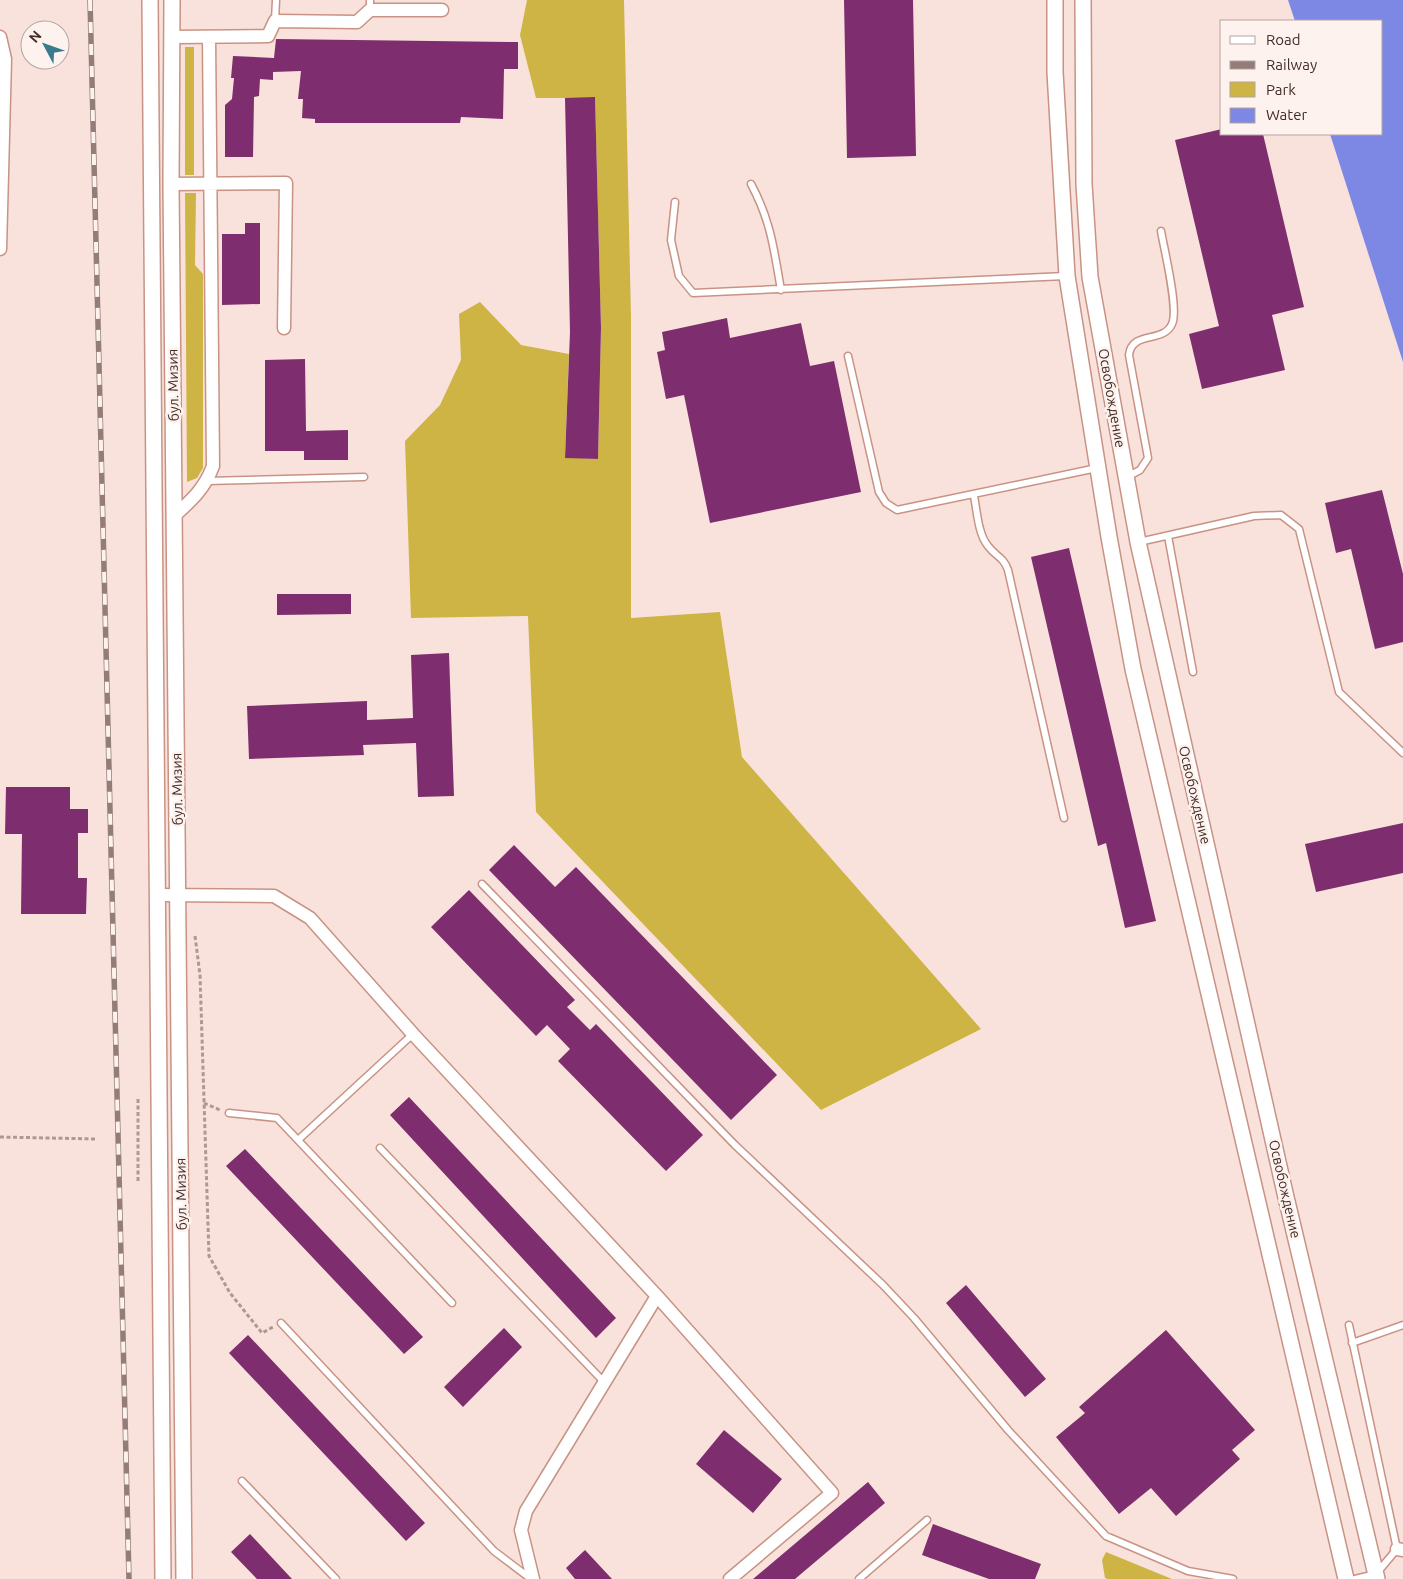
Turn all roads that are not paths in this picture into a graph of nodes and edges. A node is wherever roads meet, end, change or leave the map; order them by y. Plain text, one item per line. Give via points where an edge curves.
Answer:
1 (150, 0) edge
2 (172, 0) edge
3 (276, 0) edge
4 (1055, 0) edge
5 (1082, 0) edge
6 (370, 5) edge
7 (442, 10) dead end
8 (275, 21) junction
9 (0, 37) edge
10 (209, 37) junction
11 (172, 38) junction
12 (171, 184) junction
13 (210, 184) junction
14 (751, 184) dead end
15 (675, 202) dead end
16 (1161, 231) dead end
17 (0, 249) edge
18 (1067, 276) junction
19 (781, 290) junction
20 (284, 328) dead end
21 (848, 356) dead end
22 (1097, 468) junction
23 (364, 477) dead end
24 (1126, 477) junction
25 (207, 481) junction
26 (974, 496) junction
27 (174, 516) junction
28 (1168, 536) junction
29 (1138, 542) junction
30 (1193, 672) dead end
31 (1403, 753) edge
32 (1064, 818) dead end
33 (482, 884) dead end
34 (157, 895) junction
35 (178, 895) junction
36 (413, 1034) junction
37 (229, 1113) road end
38 (298, 1140) junction
39 (380, 1148) dead end
40 (657, 1296) junction
41 (452, 1303) dead end
42 (281, 1323) road end
43 (1348, 1325) dead end
44 (1403, 1325) edge
45 (1352, 1343) junction
46 (604, 1382) junction
47 (242, 1481) dead end
48 (927, 1520) dead end
49 (1400, 1550) edge
50 (1377, 1576) edge
51 (163, 1579) edge
52 (184, 1579) edge
53 (336, 1579) edge
54 (532, 1579) edge
55 (730, 1579) edge
56 (859, 1579) edge
57 (1233, 1579) edge
58 (1346, 1579) edge
59 (1355, 1579) edge

1 - 34 street, бул. Мизия
2 - 11 street, бул. Мизия
3 - 8 lane
4 - 18 street, Освобождение via 1055,72
5 - 24 street, Освобождение via 1084,184 1090,278
6 - 7 street
6 - 8 street via 357,22
8 - 10 street via 268,36
9 - 17 street via 4,59
10 - 11 street
10 - 13 street
11 - 12 street, бул. Мизия
12 - 13 street
12 - 27 street, бул. Мизия
13 - 20 street via 286,183
13 - 25 street via 213,466
14 - 19 lane via 771,228
15 - 19 lane via 671,240 679,276 693,293
16 - 24 lane via 1174,306 1173,323 1166,332 1135,341 1130,347 1148,458 1140,470
18 - 19 lane
18 - 22 street, Освобождение
21 - 26 lane via 879,492 886,503 898,510
22 - 26 lane
22 - 58 street, Освобождение via 1133,669
23 - 25 lane
24 - 29 street, Освобождение
25 - 27 street via 198,495
26 - 32 lane via 988,548 1004,560 1008,570
27 - 35 street, бул. Мизия
28 - 29 lane
28 - 30 lane
28 - 31 lane via 1254,516 1280,516 1299,528 1339,692
29 - 50 street, Освобождение via 1285,1193
33 - 57 lane via 735,1145 895,1298 1008,1430 1106,1536 1188,1571
34 - 35 street
34 - 51 street, бул. Мизия
35 - 36 street via 274,896 310,918
35 - 52 street, бул. Мизия
36 - 38 lane
36 - 40 street
37 - 38 lane via 278,1118
38 - 41 lane
39 - 46 lane
40 - 46 street
40 - 55 street via 832,1493
42 - 54 lane via 494,1551
43 - 45 lane
44 - 45 lane
45 - 49 lane
46 - 54 street via 526,1511 522,1530
47 - 53 lane
48 - 56 lane
49 - 50 lane
50 - 59 lane

